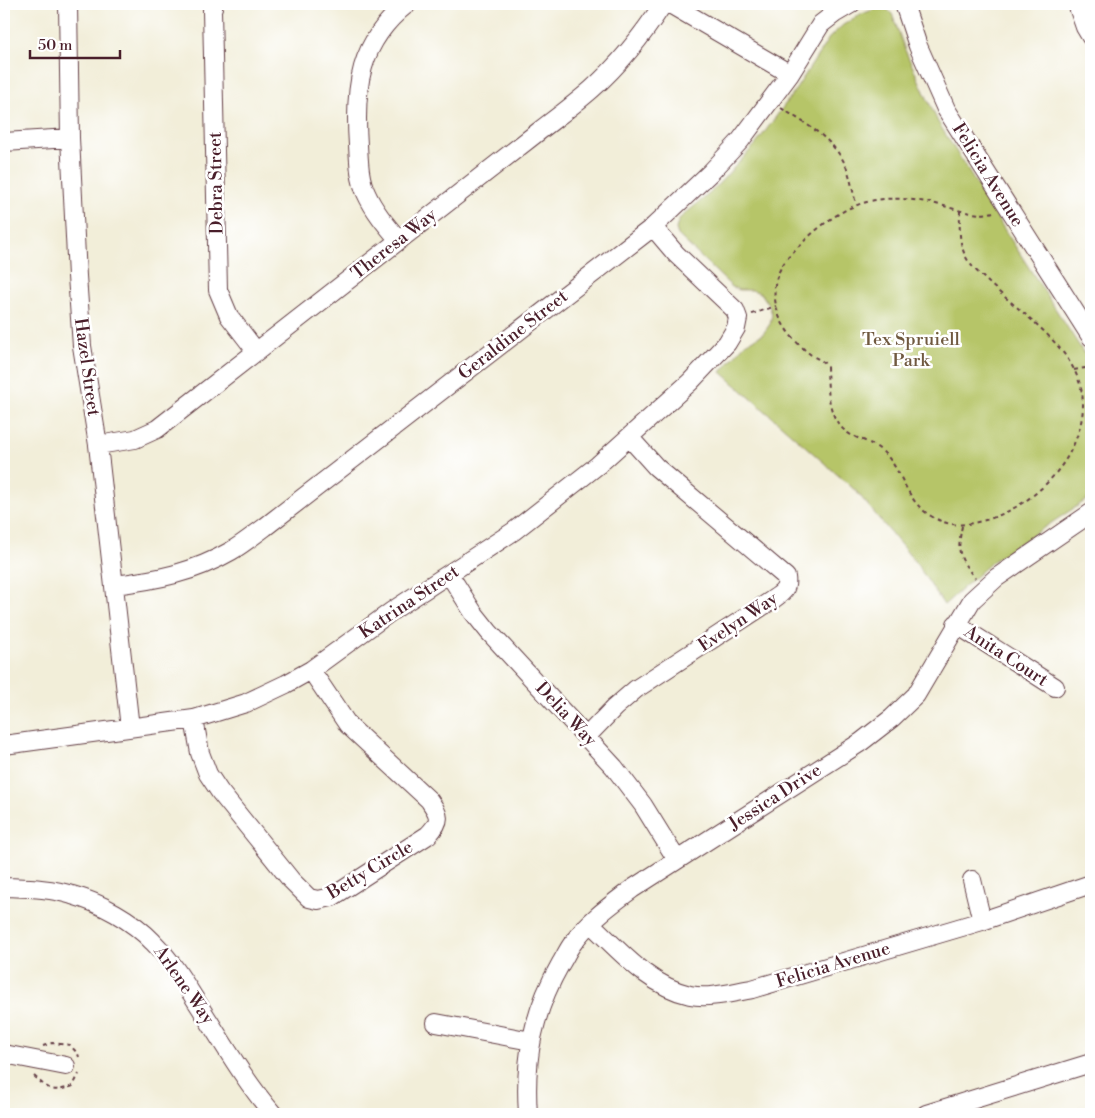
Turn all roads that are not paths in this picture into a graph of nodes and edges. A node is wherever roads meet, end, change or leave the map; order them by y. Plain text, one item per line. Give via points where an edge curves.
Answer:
1 (68, 4) edge
2 (214, 4) edge
3 (408, 4) edge
4 (663, 4) edge
5 (670, 4) edge
6 (851, 4) edge
7 (904, 4) edge
8 (1076, 4) edge
9 (1091, 37) edge
10 (790, 74) junction
11 (70, 138) junction
12 (4, 142) edge
13 (653, 227) junction
14 (399, 240) junction
15 (1091, 337) edge
16 (256, 351) junction
17 (629, 437) junction
18 (98, 445) junction
19 (1091, 513) edge
20 (449, 574) junction
21 (114, 586) junction
22 (956, 624) junction
23 (312, 670) junction
24 (1055, 687) dead end
25 (194, 719) junction
26 (130, 728) junction
27 (587, 736) junction
28 (4, 745) edge
29 (677, 860) junction
30 (972, 880) dead end
31 (1091, 884) edge
32 (4, 886) edge
33 (982, 921) junction
34 (590, 923) junction
35 (436, 1023) dead end
36 (530, 1041) junction
37 (4, 1054) edge
38 (1091, 1063) edge
39 (66, 1066) dead end
40 (272, 1114) edge
41 (528, 1114) edge
42 (926, 1114) edge

1 - 11 street, Hazel Street
2 - 16 street, Debra Street via 218,290 229,316
3 - 14 street via 378,33 357,89 360,173 374,208
4 - 14 street, Theresa Way via 647,29 592,88
5 - 10 street
6 - 10 street, Geraldine Street via 821,24
7 - 15 street, Felicia Avenue via 918,46 946,109
8 - 9 street
10 - 13 street, Geraldine Street via 740,141
11 - 12 street
11 - 18 street, Hazel Street via 82,346
13 - 17 street, Katrina Street via 676,254 735,310 738,318 727,343 690,382
13 - 21 street, Geraldine Street via 231,551 199,567 158,580
14 - 16 street, Theresa Way
16 - 18 street, Theresa Way via 157,429 134,439
17 - 20 street, Katrina Street via 514,531
17 - 27 street, Evelyn Way via 656,467 786,577 787,585 772,600 636,689
18 - 21 street, Hazel Street
19 - 22 street, Jessica Drive via 984,589
20 - 23 street, Katrina Street
20 - 27 street, Delia Way via 489,632
21 - 26 street, Hazel Street
22 - 24 street, Anita Court
22 - 29 street, Jessica Drive via 916,695 892,718 861,742
23 - 25 street, Katrina Street via 246,703
23 - 25 street, Betty Circle via 348,725 430,800 439,820 428,835 332,897 310,898 291,880 220,792 200,753
25 - 26 street, Katrina Street
26 - 28 street, Katrina Street
27 - 29 street, Delia Way via 642,805
29 - 34 street, Jessica Drive via 632,889
30 - 33 street
31 - 33 street, Felicia Avenue
32 - 40 street, Arlene Way via 72,895 103,906 133,924 174,966
33 - 34 street, Felicia Avenue via 752,989 692,995 666,987 639,969
34 - 36 street, Jessica Drive via 572,943 551,980
35 - 36 street
36 - 41 street, Jessica Drive via 526,1087
37 - 39 street
38 - 42 street

